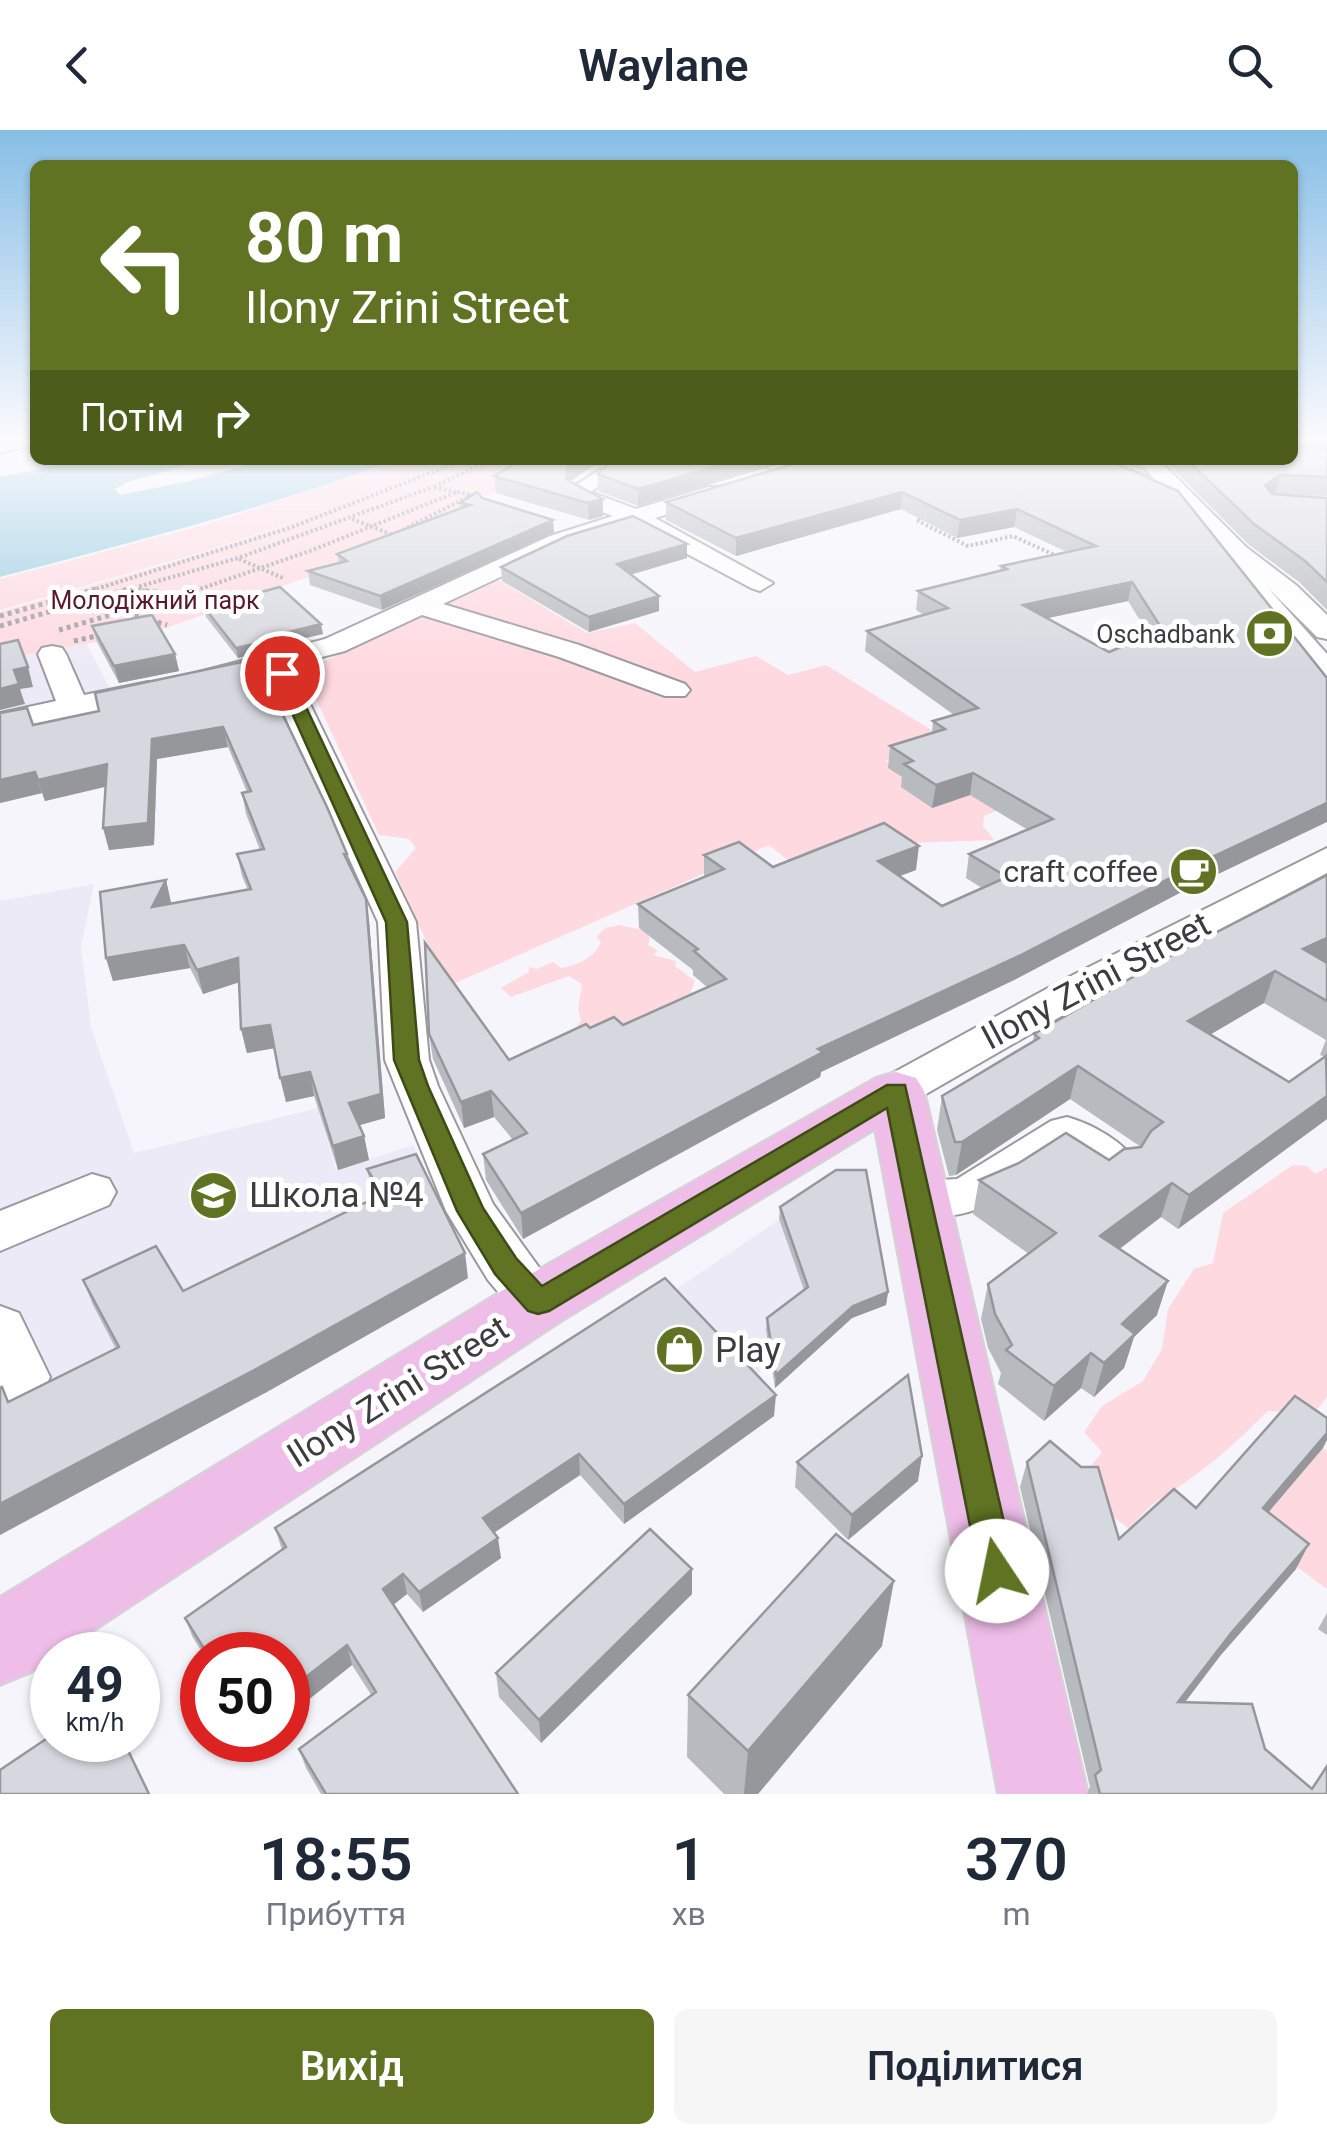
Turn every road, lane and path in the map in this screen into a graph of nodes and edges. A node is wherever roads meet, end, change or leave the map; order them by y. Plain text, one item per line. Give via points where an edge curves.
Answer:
1 (321, 516) edge
2 (356, 516) edge
3 (404, 516) edge
4 (431, 516) edge
5 (536, 516) edge
6 (632, 516) joint
7 (1200, 516) edge
8 (350, 518) junction
9 (920, 519) edge
10 (375, 528) junction
11 (586, 531) junction
12 (1237, 552) junction
13 (1073, 554) edge
14 (238, 558) junction
15 (265, 570) junction
16 (283, 578) dead end
17 (760, 583) dead end
18 (131, 590) junction
19 (188, 595) junction
20 (421, 606) junction
21 (126, 612) junction
22 (45, 615) junction
23 (0, 616) edge
24 (0, 626) edge
25 (144, 627) edge
26 (1327, 631) edge
27 (108, 634) edge
28 (59, 639) junction
29 (276, 664) junction
30 (1327, 672) edge
31 (675, 690) dead end
32 (73, 706) junction
33 (0, 722) edge
34 (1327, 859) edge
35 (896, 1091) junction
36 (1114, 1164) edge
37 (92, 1192) dead end
38 (921, 1199) junction
39 (0, 1232) edge
40 (538, 1302) junction
41 (0, 1328) edge
42 (0, 1388) edge
43 (0, 1644) edge
44 (1043, 1794) edge

1 - 23 path
2 - 8 path
3 - 10 path
4 - 10 path via 392,535
5 - 11 street
6 - 11 street
6 - 17 street
7 - 12 street
8 - 10 path
8 - 14 path
9 - 13 path via 968,546 1012,536 1056,558
10 - 15 path
11 - 20 street
12 - 26 street
12 - 30 street via 1256,590
14 - 15 path
14 - 18 path
15 - 16 path
15 - 19 path
18 - 19 path
18 - 22 path
19 - 21 path
20 - 29 street via 335,646
20 - 31 street
21 - 25 path via 164,624
21 - 28 path
22 - 24 path
22 - 28 path
27 - 28 path
28 - 32 street
29 - 32 street
29 - 40 street via 396,922 406,1060 416,1086 471,1211
32 - 33 street
34 - 35 street, Ilony Zrini Street
35 - 38 main road
35 - 40 main road, Ilony Zrini Street
36 - 38 street via 1066,1132 966,1198
37 - 39 street
38 - 44 main road
40 - 43 main road, Ilony Zrini Street
41 - 42 street via 22,1378

